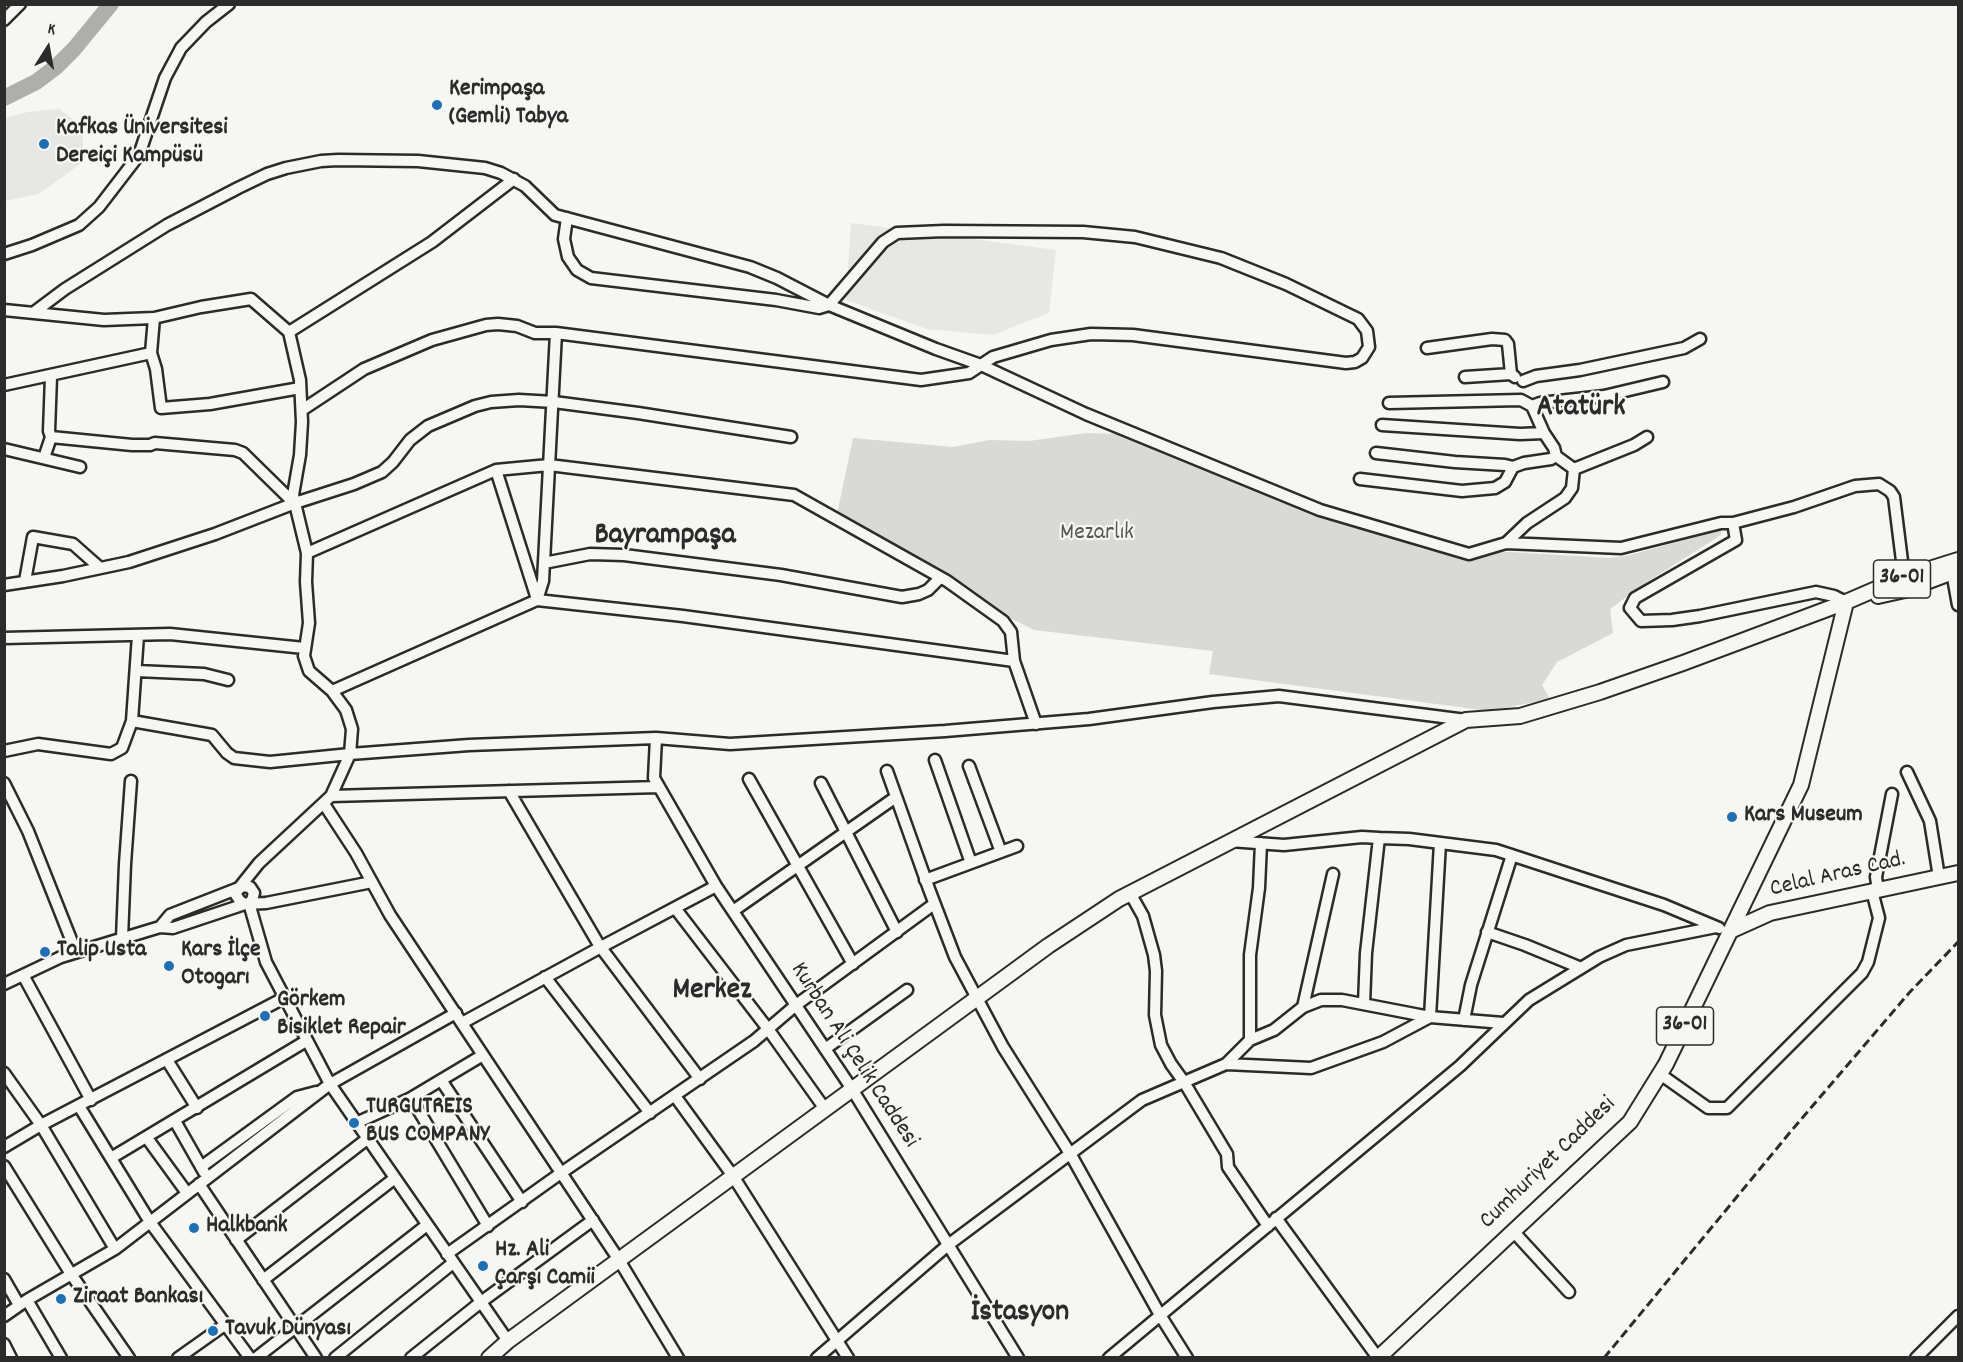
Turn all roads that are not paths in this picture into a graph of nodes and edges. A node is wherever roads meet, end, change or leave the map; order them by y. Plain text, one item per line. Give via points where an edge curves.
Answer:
1 (20, 4) edge
2 (229, 4) edge
3 (4, 20) edge
4 (514, 179) junction
5 (567, 218) junction
6 (4, 254) edge
7 (829, 305) junction
8 (4, 310) edge
9 (33, 314) junction
10 (154, 318) junction
11 (289, 332) junction
12 (556, 333) junction
13 (1700, 339) dead end
14 (1427, 348) dead end
15 (151, 353) junction
16 (981, 365) junction
17 (1511, 374) junction
18 (51, 377) junction
19 (1466, 377) dead end
20 (1523, 381) junction
21 (1663, 382) dead end
22 (4, 385) edge
23 (300, 388) junction
24 (1521, 400) junction
25 (554, 402) junction
26 (1389, 403) dead end
27 (1532, 406) junction
28 (302, 410) junction
29 (1382, 425) dead end
30 (1544, 433) junction
31 (51, 437) junction
32 (791, 437) dead end
33 (1647, 437) dead end
34 (4, 449) edge
35 (1376, 453) dead end
36 (1556, 456) junction
37 (44, 458) junction
38 (549, 465) junction
39 (80, 467) dead end
40 (1513, 468) junction
41 (1574, 469) junction
42 (496, 470) junction
43 (1360, 479) dead end
44 (294, 503) junction
45 (1733, 523) junction
46 (1506, 543) junction
47 (307, 553) junction
48 (1959, 560) edge
49 (544, 563) junction
50 (99, 567) junction
51 (1955, 571) edge
52 (1904, 577) junction
53 (940, 578) junction
54 (25, 581) junction
55 (4, 585) edge
56 (537, 600) junction
57 (1846, 602) junction
58 (1959, 604) edge
59 (138, 635) junction
60 (4, 638) edge
61 (304, 648) junction
62 (1014, 661) junction
63 (137, 671) junction
64 (228, 680) dead end
65 (332, 691) junction
66 (1466, 720) junction
67 (132, 721) junction
68 (1036, 724) junction
69 (656, 738) junction
70 (4, 751) edge
71 (350, 754) junction
72 (936, 760) dead end
73 (969, 766) dead end
74 (887, 771) dead end
75 (1907, 772) dead end
76 (749, 778) dead end
77 (131, 781) dead end
78 (657, 782) junction
79 (4, 783) edge
80 (821, 783) dead end
81 (509, 791) junction
82 (1892, 794) dead end
83 (896, 797) junction
84 (328, 800) junction
85 (847, 832) junction
86 (1379, 837) junction
87 (1230, 841) junction
88 (1261, 843) junction
89 (1440, 843) junction
90 (1017, 846) dead end
91 (1001, 852) junction
92 (1512, 855) junction
93 (972, 863) junction
94 (798, 866) junction
95 (1959, 873) edge
96 (1333, 874) dead end
97 (1940, 877) junction
98 (925, 880) junction
99 (372, 882) junction
100 (716, 886) junction
101 (239, 888) junction
102 (1875, 891) junction
103 (1130, 893) junction
104 (247, 903) junction
105 (934, 904) junction
106 (675, 908) junction
107 (733, 911) junction
108 (160, 927) junction
109 (1716, 927) junction
110 (1730, 931) junction
111 (897, 932) junction
112 (1487, 932) junction
113 (122, 938) junction
114 (601, 947) junction
115 (76, 952) junction
116 (853, 963) junction
117 (1581, 968) junction
118 (23, 975) junction
119 (545, 977) junction
120 (4, 984) edge
121 (907, 990) dead end
122 (284, 998) junction
123 (977, 998) junction
124 (1364, 1004) junction
125 (796, 1005) junction
126 (1303, 1007) junction
127 (1430, 1017) junction
128 (459, 1018) junction
129 (1464, 1020) junction
130 (1503, 1023) junction
131 (768, 1029) junction
132 (1250, 1040) junction
133 (306, 1041) junction
134 (825, 1049) junction
135 (483, 1055) junction
136 (167, 1060) junction
137 (1226, 1064) junction
138 (4, 1073) edge
139 (1660, 1074) junction
140 (700, 1079) junction
141 (441, 1080) junction
142 (1184, 1082) junction
143 (326, 1087) junction
144 (852, 1089) junction
145 (675, 1096) junction
146 (411, 1098) junction
147 (92, 1100) junction
148 (80, 1106) junction
149 (197, 1108) junction
150 (825, 1109) junction
151 (650, 1113) junction
152 (175, 1121) junction
153 (356, 1123) junction
154 (41, 1125) junction
155 (147, 1138) junction
156 (368, 1139) junction
157 (4, 1147) edge
158 (1071, 1155) junction
159 (111, 1158) junction
160 (4, 1166) edge
161 (201, 1167) junction
162 (561, 1173) junction
163 (733, 1176) junction
164 (395, 1178) junction
165 (203, 1181) junction
166 (187, 1193) junction
167 (522, 1202) junction
168 (593, 1220) junction
169 (150, 1222) junction
170 (1272, 1222) junction
171 (427, 1225) junction
172 (488, 1226) junction
173 (1514, 1231) junction
174 (236, 1240) junction
175 (948, 1245) junction
176 (114, 1249) junction
177 (450, 1258) junction
178 (619, 1260) junction
179 (71, 1274) junction
180 (4, 1278) edge
181 (263, 1280) junction
182 (1569, 1292) dead end
183 (23, 1302) junction
184 (481, 1302) junction
185 (1160, 1315) junction
186 (4, 1316) edge
187 (1956, 1323) edge
188 (225, 1324) junction
189 (294, 1328) junction
190 (837, 1341) junction
191 (4, 1344) edge
192 (500, 1351) edge
193 (11, 1358) edge
194 (61, 1358) edge
195 (129, 1358) edge
196 (178, 1358) edge
197 (250, 1358) edge
198 (256, 1358) edge
199 (316, 1358) edge
200 (335, 1358) edge
201 (411, 1358) edge
202 (678, 1358) edge
203 (817, 1358) edge
204 (848, 1358) edge
205 (1018, 1358) edge
206 (1109, 1358) edge
207 (1187, 1358) edge
208 (1378, 1358) edge
209 (1916, 1358) edge

1 - 3 street
2 - 6 street via 181,48 165,78 139,154 99,207 79,225
4 - 5 street via 548,210
4 - 9 street via 485,168 418,161 329,160 286,168 167,225 65,289
4 - 11 street via 432,242
5 - 7 street via 750,267
5 - 7 street via 564,238 568,258 577,270 591,278 819,308
7 - 16 street
7 - 16 street via 883,242 897,233 1108,233 1165,243 1232,262 1358,319 1370,339 1362,358 1346,363 1133,335 1091,334 1051,339 993,357
8 - 9 street
9 - 10 street via 104,320
10 - 11 street via 251,299
10 - 15 street
11 - 23 street
12 - 16 street via 906,380 969,373
12 - 25 street
12 - 28 street via 535,333 498,324 458,332 364,369
13 - 20 street via 1684,348
14 - 17 street via 1506,340
15 - 18 street
15 - 23 street via 161,408 210,404
16 - 46 street via 1086,414 1320,510 1469,554
17 - 19 street
17 - 20 street
18 - 22 street
18 - 31 street
20 - 24 street
21 - 27 street via 1604,396
23 - 28 street
24 - 26 street
24 - 27 street
25 - 32 street
25 - 38 street
25 - 44 street via 506,400 475,406 418,432 382,472
27 - 30 street
28 - 44 street
29 - 30 street
30 - 36 street
31 - 37 street
31 - 44 street via 235,450 243,453
33 - 41 street
34 - 37 street
35 - 40 street
36 - 40 street
36 - 41 street
37 - 39 street
38 - 42 street
38 - 49 street
38 - 53 street via 794,495
40 - 43 street via 1505,482 1495,488 1462,491
41 - 46 street via 1572,488 1565,498 1527,523
42 - 47 street
42 - 56 street
44 - 47 street
44 - 50 street via 215,534
45 - 46 street via 1621,548
45 - 52 street via 1855,486 1879,484 1894,497
45 - 57 street via 1736,540 1635,598 1630,608 1641,621 1700,616 1816,592
47 - 61 street via 309,623
48 - 52 main road, 36-01
49 - 53 street via 590,554 624,555 902,597 928,590
49 - 56 street
50 - 54 street
50 - 54 street via 73,544 33,537
51 - 57 main road, 36-01 via 1905,590
51 - 58 street
52 - 57 main road, 36-01
53 - 62 street via 1008,626
54 - 55 street
56 - 62 street
56 - 65 street
57 - 66 main road via 1600,692 1520,716
57 - 110 main road, Cumhuriyet Caddesi / 36-01 via 1801,785
59 - 60 street
59 - 61 street via 191,635
59 - 63 street
61 - 65 street via 309,671
62 - 68 street
63 - 64 street via 204,674
63 - 67 street
65 - 71 street via 350,719
66 - 68 street via 1279,696
66 - 87 main road
67 - 70 street via 122,747 111,754 38,744
67 - 71 street via 212,735 234,758 270,762
68 - 69 street via 730,744
69 - 71 street
69 - 78 street via 653,754
71 - 84 street
72 - 93 street
73 - 91 street
74 - 83 street
75 - 97 street via 1930,821
76 - 94 street
77 - 113 street
78 - 81 street
78 - 100 street, Kurban Ali Çelik Caddesi
79 - 115 street via 28,831
80 - 85 street
81 - 84 street
81 - 114 street
82 - 102 street
83 - 85 street
83 - 98 street
84 - 99 street
84 - 101 street via 260,863
85 - 94 street
85 - 111 street
86 - 88 street via 1284,845
86 - 89 street
86 - 124 street
87 - 88 street
87 - 103 main road
88 - 132 street via 1250,955
89 - 92 street
89 - 127 street
90 - 91 street
91 - 93 street
92 - 109 street via 1664,905
92 - 112 street
93 - 98 street
94 - 107 street
94 - 116 street
95 - 97 main road, Celal Aras Cad.
96 - 126 street
97 - 102 main road, Celal Aras Cad.
98 - 105 street
99 - 104 street via 266,903
99 - 128 street
100 - 106 street
100 - 107 street, Kurban Ali Çelik Caddesi
101 - 104 street via 253,889 254,897
101 - 108 street via 170,915
102 - 110 main road, Celal Aras Cad. via 1770,913
102 - 139 street via 1879,918 1862,973 1727,1108 1708,1108
103 - 123 main road
103 - 142 street via 1143,916 1154,955 1159,1038
104 - 108 street via 173,928
104 - 122 street via 266,962
105 - 111 street
105 - 123 street
106 - 114 street
106 - 131 street
107 - 125 street, Kurban Ali Çelik Caddesi
108 - 113 street
109 - 110 street
109 - 117 street via 1626,945
110 - 139 main road, Cumhuriyet Caddesi / 36-01
111 - 116 street
112 - 117 street
112 - 129 street via 1470,985
113 - 115 street
114 - 119 street
114 - 140 street
115 - 118 street
116 - 125 street
117 - 130 street via 1528,1000
118 - 120 street
118 - 147 street
119 - 128 street
119 - 151 street
121 - 134 street
122 - 133 street
122 - 136 street
123 - 144 main road
123 - 158 street
124 - 126 street via 1321,1000
124 - 127 street
125 - 131 street
125 - 134 street, Kurban Ali Çelik Caddesi
126 - 132 street via 1274,1030
127 - 129 street
127 - 137 street via 1383,1042 1311,1068
128 - 135 street
128 - 143 street
129 - 130 street
130 - 170 street via 1460,1066
131 - 140 street
131 - 150 street
132 - 137 street
133 - 143 street
133 - 149 street
134 - 144 street, Kurban Ali Çelik Caddesi
135 - 141 street
135 - 162 street
136 - 147 street
136 - 149 street
137 - 142 street
138 - 154 street
139 - 173 main road, Cumhuriyet Caddesi / 36-01 via 1630,1122
140 - 145 street
141 - 146 street
141 - 167 street
142 - 158 street via 1142,1100
142 - 170 street via 1227,1154 1228,1167
143 - 153 street
143 - 161 street via 297,1097
143 - 165 street
144 - 150 main road
144 - 175 street, Kurban Ali Çelik Caddesi
145 - 151 street
145 - 163 street
146 - 153 street
146 - 172 street
147 - 148 street
148 - 154 street
148 - 159 street
149 - 152 street
150 - 163 main road
151 - 162 street
152 - 155 street
152 - 161 street
153 - 156 street
154 - 157 street
154 - 176 street
155 - 159 street
155 - 166 street
156 - 164 street
156 - 174 street
158 - 175 street
158 - 185 street
159 - 169 street
160 - 179 street
161 - 165 street
162 - 167 street
162 - 168 street
163 - 178 main road
163 - 190 street
164 - 171 street
164 - 181 street
165 - 166 street
165 - 174 street
166 - 169 street
167 - 172 street
168 - 178 street
168 - 184 street
169 - 176 street
169 - 188 street
170 - 185 street
170 - 208 street
171 - 177 street
171 - 189 street
172 - 177 street
173 - 182 street
173 - 208 main road, Cumhuriyet Caddesi / 36-01
174 - 181 street
175 - 190 street
175 - 205 street, Kurban Ali Çelik Caddesi
176 - 179 street
177 - 184 street
177 - 200 street
178 - 192 main road
178 - 202 street
179 - 183 street
179 - 195 street
180 - 183 street
181 - 189 street
183 - 186 street
183 - 194 street
184 - 192 street
184 - 201 street
185 - 206 street
185 - 207 street
187 - 209 street
188 - 196 street
188 - 197 street
189 - 198 street
189 - 199 street
190 - 203 street
190 - 204 street
191 - 193 street

